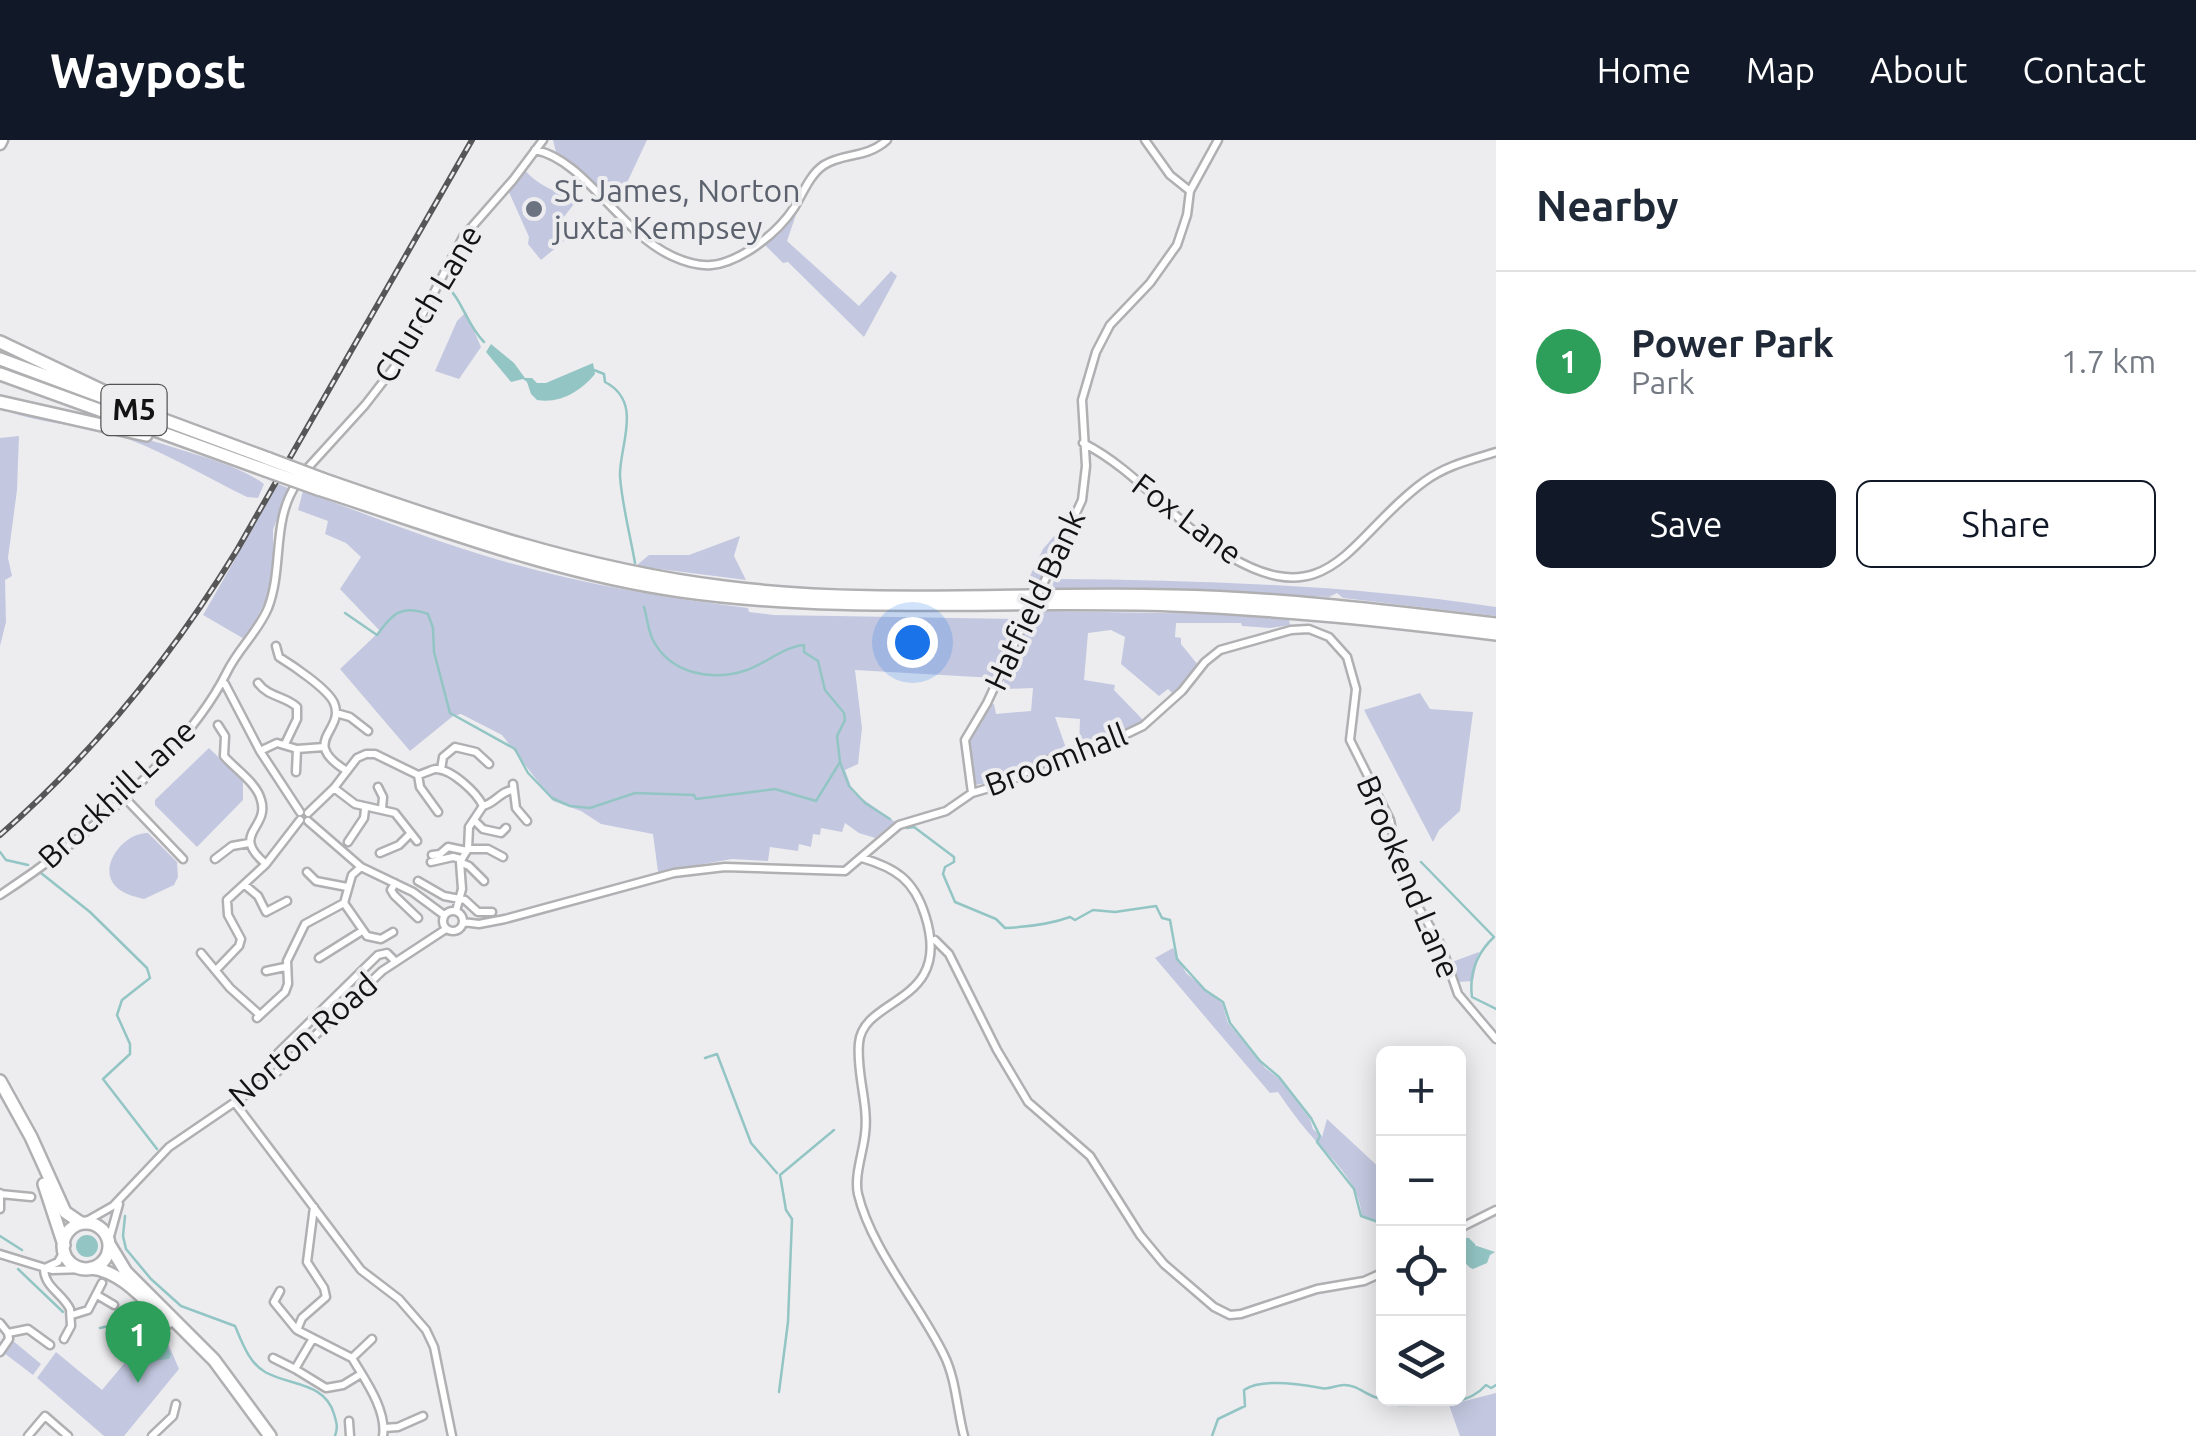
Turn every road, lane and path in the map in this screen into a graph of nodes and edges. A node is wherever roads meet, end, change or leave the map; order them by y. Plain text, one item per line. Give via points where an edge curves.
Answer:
1 (545, 140) edge
2 (887, 140) edge
3 (1145, 140) edge
4 (1218, 140) edge
5 (535, 150) junction
6 (550, 153) junction
7 (1190, 191) junction
8 (0, 342) edge
9 (0, 360) edge
10 (0, 374) edge
11 (0, 402) edge
12 (1084, 443) junction
13 (204, 449) junction
14 (238, 450) junction
15 (1496, 452) edge
16 (267, 464) junction
17 (320, 484) junction
18 (1496, 624) edge
19 (1285, 631) joint
20 (1496, 634) edge
21 (274, 652) dead end
22 (224, 683) junction
23 (260, 689) dead end
24 (336, 713) junction
25 (218, 725) dead end
26 (362, 730) dead end
27 (285, 744) junction
28 (324, 747) junction
29 (296, 748) junction
30 (260, 751) junction
31 (484, 762) dead end
32 (298, 768) dead end
33 (441, 770) junction
34 (347, 771) junction
35 (418, 776) junction
36 (334, 788) junction
37 (378, 788) dead end
38 (972, 793) junction
39 (123, 796) junction
40 (483, 806) junction
41 (366, 809) junction
42 (382, 809) junction
43 (438, 812) dead end
44 (304, 817) junction
45 (474, 821) junction
46 (527, 821) dead end
47 (506, 828) dead end
48 (409, 836) junction
49 (351, 840) dead end
50 (417, 841) dead end
51 (249, 843) junction
52 (467, 850) junction
53 (218, 854) dead end
54 (384, 854) dead end
55 (503, 857) dead end
56 (862, 858) junction
57 (183, 860) dead end
58 (461, 860) junction
59 (266, 864) junction
60 (361, 867) junction
61 (308, 878) dead end
62 (418, 881) dead end
63 (484, 881) dead end
64 (395, 883) junction
65 (245, 885) junction
66 (347, 888) junction
67 (0, 895) edge
68 (461, 898) junction
69 (288, 901) dead end
70 (344, 903) junction
71 (456, 911) junction
72 (492, 912) dead end
73 (444, 915) junction
74 (418, 918) dead end
75 (463, 922) junction
76 (446, 928) junction
77 (362, 931) junction
78 (393, 932) dead end
79 (934, 940) junction
80 (206, 955) dead end
81 (319, 958) dead end
82 (395, 961) junction
83 (268, 967) dead end
84 (286, 967) junction
85 (216, 970) junction
86 (1496, 1040) edge
87 (281, 1062) dead end
88 (0, 1081) edge
89 (0, 1095) edge
90 (236, 1103) junction
91 (0, 1193) edge
92 (32, 1197) dead end
93 (122, 1198) junction
94 (314, 1206) junction
95 (0, 1209) edge
96 (1496, 1210) edge
97 (82, 1223) junction
98 (1464, 1226) edge
99 (109, 1242) junction
100 (64, 1248) junction
101 (0, 1254) edge
102 (45, 1268) junction
103 (89, 1268) junction
104 (1376, 1276) edge
105 (102, 1284) dead end
106 (280, 1290) dead end
107 (98, 1295) junction
108 (114, 1305) dead end
109 (72, 1315) junction
110 (0, 1324) edge
111 (297, 1330) junction
112 (8, 1333) junction
113 (64, 1339) dead end
114 (372, 1339) dead end
115 (312, 1340) junction
116 (50, 1345) dead end
117 (0, 1352) edge
118 (273, 1358) dead end
119 (352, 1358) junction
120 (295, 1369) junction
121 (361, 1374) junction
122 (178, 1408) dead end
123 (423, 1416) dead end
124 (349, 1421) dead end
125 (383, 1432) edge
126 (28, 1436) edge
127 (68, 1436) edge
128 (152, 1436) edge
129 (266, 1436) edge
130 (350, 1436) edge
131 (452, 1436) edge
132 (964, 1436) edge

1 - 5 street, Church Lane
1 - 6 street
2 - 6 street via 872,152 824,165 772,234 705,267 648,244
3 - 7 street
4 - 7 street, Hatfield Bank
5 - 6 street
5 - 22 street, Church Lane via 463,237 396,365 292,489 280,521 273,593
7 - 12 street, Hatfield Bank via 1177,245 1110,325 1096,352 1082,398
8 - 14 highway, M5
9 - 14 highway, M5
10 - 13 highway, M5
11 - 13 highway, M5
12 - 15 street, Fox Lane via 1224,553 1294,579 1326,570 1439,472
12 - 38 street, Hatfield Bank, bridge via 1082,500 965,740
13 - 16 highway, M5
14 - 16 highway, M5
16 - 17 highway, M5, bridge
17 - 18 highway, M5 via 576,561 727,588 1268,600
17 - 20 highway, M5 via 552,564 678,591 854,604 1170,605
19 - 38 street, Broomhall via 1213,654 1164,708 1131,732
19 - 86 street, Brookend Lane via 1320,632 1344,650 1356,689 1350,740 1390,820 1402,880 1441,946 1458,994
21 - 24 street via 330,696
22 - 30 street
22 - 39 street, Brockhill Lane
23 - 27 street via 297,707
24 - 26 street
24 - 28 street
25 - 51 street via 224,756 262,803
27 - 29 street
27 - 30 street
28 - 29 street
28 - 34 street
29 - 32 street
30 - 44 street
31 - 33 street via 455,747 443,757
33 - 35 street
33 - 40 street
34 - 35 street via 357,758 376,754
34 - 36 street
35 - 43 street
36 - 41 street
36 - 44 street
37 - 42 street via 386,796
38 - 56 street, Broomhall via 946,811 899,825
39 - 57 street
39 - 67 street, Brockhill Lane
40 - 45 street
40 - 46 street via 513,787 516,808
41 - 42 street
41 - 49 street
42 - 48 street via 395,813
44 - 59 street
44 - 60 street
45 - 47 street via 500,834
45 - 52 street
48 - 50 street
48 - 54 street
51 - 53 street
51 - 59 street
52 - 55 street
52 - 58 street
52 - 58 street via 448,847 431,858
56 - 75 street via 836,873 724,866 652,877 505,920
56 - 79 street via 908,879
58 - 63 street
58 - 68 street
59 - 65 street
60 - 64 street
60 - 66 street
61 - 66 street
62 - 68 street
64 - 73 street
64 - 74 street via 394,895
65 - 69 street via 266,912
65 - 85 street via 231,894 226,908 245,939
66 - 70 street
68 - 71 street
68 - 72 street via 478,912
70 - 77 street
70 - 84 street via 304,924
71 - 73 street
71 - 75 street
73 - 76 street
75 - 76 street via 455,931
76 - 82 street, Norton Road
77 - 78 street via 374,939
77 - 81 street
79 - 104 street via 949,954 1022,1094 1090,1156 1149,1247 1214,1307 1241,1314
79 - 132 street via 922,978 860,1034 866,1123 857,1186 892,1269 945,1356
80 - 85 street
82 - 87 street via 388,953 378,955 278,1053
82 - 90 street, Norton Road
83 - 84 street
84 - 85 street via 285,992 258,1016
88 - 97 highway via 65,1212
89 - 100 highway via 32,1155
90 - 93 street, Norton Road via 169,1147
90 - 94 street
91 - 92 street
91 - 95 street
93 - 97 street, Norton Road
93 - 99 street, Norton Road
94 - 111 street via 307,1262 326,1297
94 - 131 street via 361,1270 426,1330
96 - 98 street
97 - 99 highway via 99,1227
97 - 100 highway via 68,1233
99 - 103 highway via 106,1257
99 - 129 highway via 126,1272 214,1360
100 - 102 street via 58,1262
100 - 103 highway via 70,1262
101 - 102 street
102 - 103 street
102 - 109 street via 44,1278
103 - 129 highway via 120,1278 182,1335
105 - 107 street
106 - 111 street via 274,1302
107 - 108 street
107 - 109 street via 88,1310
109 - 113 street
110 - 112 street
111 - 115 street
112 - 116 street via 28,1328
112 - 117 street
114 - 119 street
115 - 119 street
115 - 120 street
118 - 120 street
119 - 121 street
120 - 121 street via 326,1388
121 - 125 street
122 - 128 street
123 - 125 street
124 - 130 street
126 - 127 street via 42,1413

